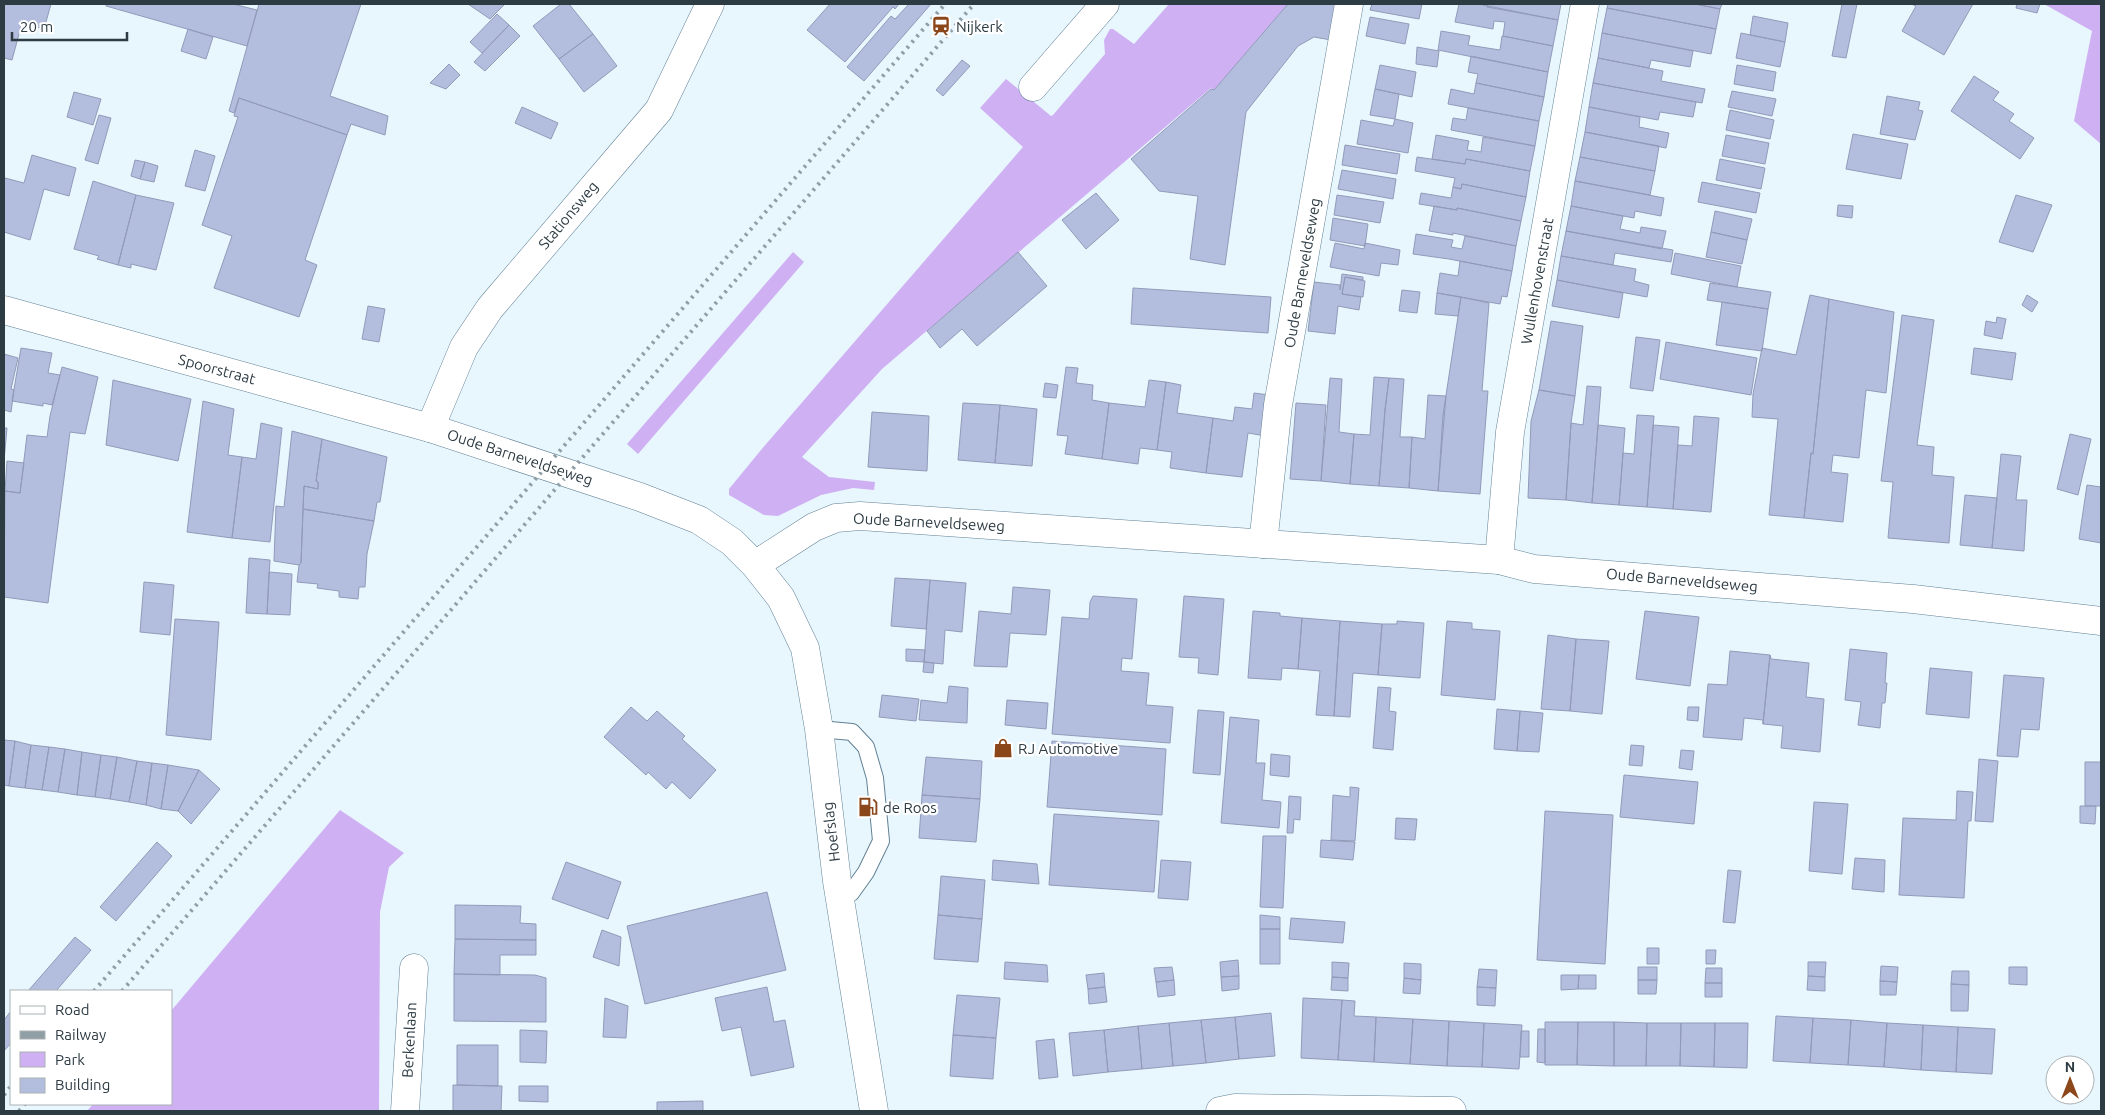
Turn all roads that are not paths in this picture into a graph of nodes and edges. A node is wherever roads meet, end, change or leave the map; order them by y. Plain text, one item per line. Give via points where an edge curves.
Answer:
1 (710, 4) edge
2 (1105, 4) edge
3 (1350, 4) edge
4 (1585, 4) edge
5 (1034, 87) dead end
6 (4, 310) edge
7 (430, 428) junction
8 (1263, 544) junction
9 (1500, 560) junction
10 (755, 565) junction
11 (2101, 620) edge
12 (819, 728) junction
13 (839, 896) junction
14 (414, 968) dead end
15 (406, 1111) edge
16 (874, 1111) edge
17 (1220, 1111) edge
18 (1452, 1111) edge

1 - 7 street, Stationsweg via 659,110 474,331
2 - 5 street
3 - 8 street, Oude Barneveldseweg via 1278,405
4 - 9 street, Wullenhovenstraat via 1510,432
6 - 7 street, Spoorstraat
7 - 10 street, Oude Barneveldseweg via 640,497 699,520 732,542
8 - 9 street, Oude Barneveldseweg
8 - 10 street, Oude Barneveldseweg via 860,516 836,518 814,527
9 - 11 street, Oude Barneveldseweg via 1534,568 1913,599
10 - 12 street, Hoefslag via 781,598 805,648
12 - 13 street, Hoefslag
12 - 13 lane via 852,732 866,747 875,778 881,841 851,893
13 - 16 street, Hoefslag
14 - 15 street, Berkenlaan
17 - 18 street via 1236,1108

